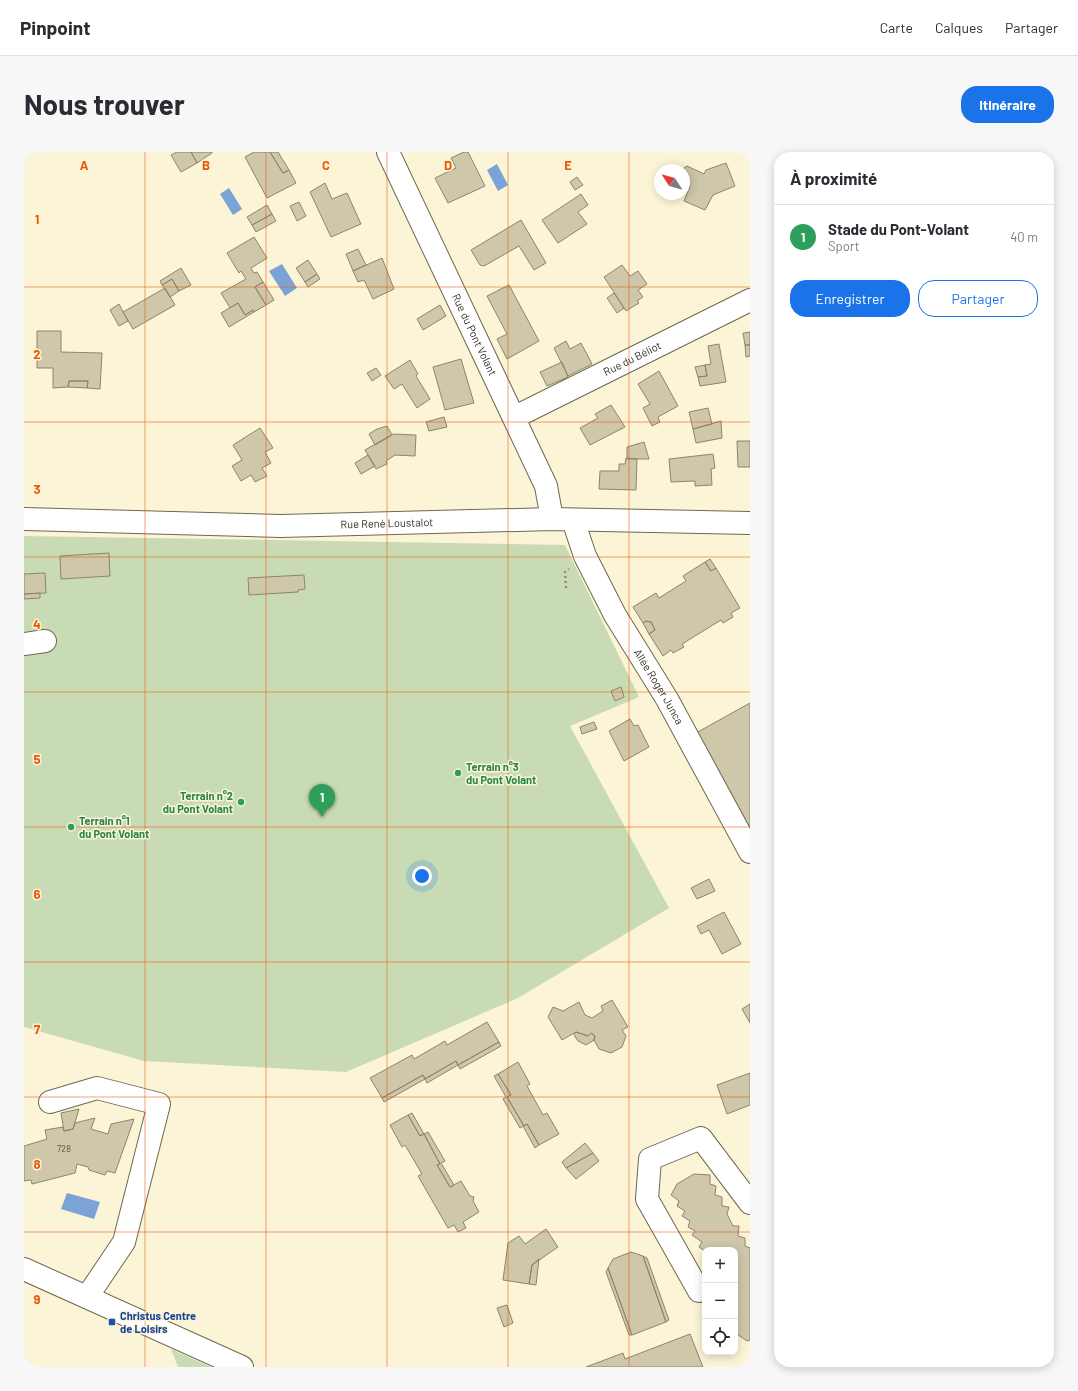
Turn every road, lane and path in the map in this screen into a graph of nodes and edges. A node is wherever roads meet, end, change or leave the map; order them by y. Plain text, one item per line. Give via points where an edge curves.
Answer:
1 (388, 152) edge
2 (750, 300) edge
3 (514, 417) junction
4 (24, 519) edge
5 (562, 520) junction
6 (750, 523) edge
7 (750, 852) edge
8 (50, 1102) dead end
9 (750, 1203) edge
10 (24, 1269) edge
11 (699, 1291) dead end
12 (87, 1297) junction
13 (242, 1367) edge

1 - 3 street, Rue du Pont Volant
2 - 3 street, Rue du Béliot
3 - 5 street, Rue du Pont Volant
4 - 5 street, Rue René Loustalot via 281,526
5 - 6 street, Rue René Loustalot
5 - 7 street, Allée Roger Junca via 585,556 615,615 667,699
8 - 12 street via 96,1088 159,1104 124,1242
9 - 11 street via 700,1138 650,1159 647,1199
10 - 12 street
12 - 13 street

